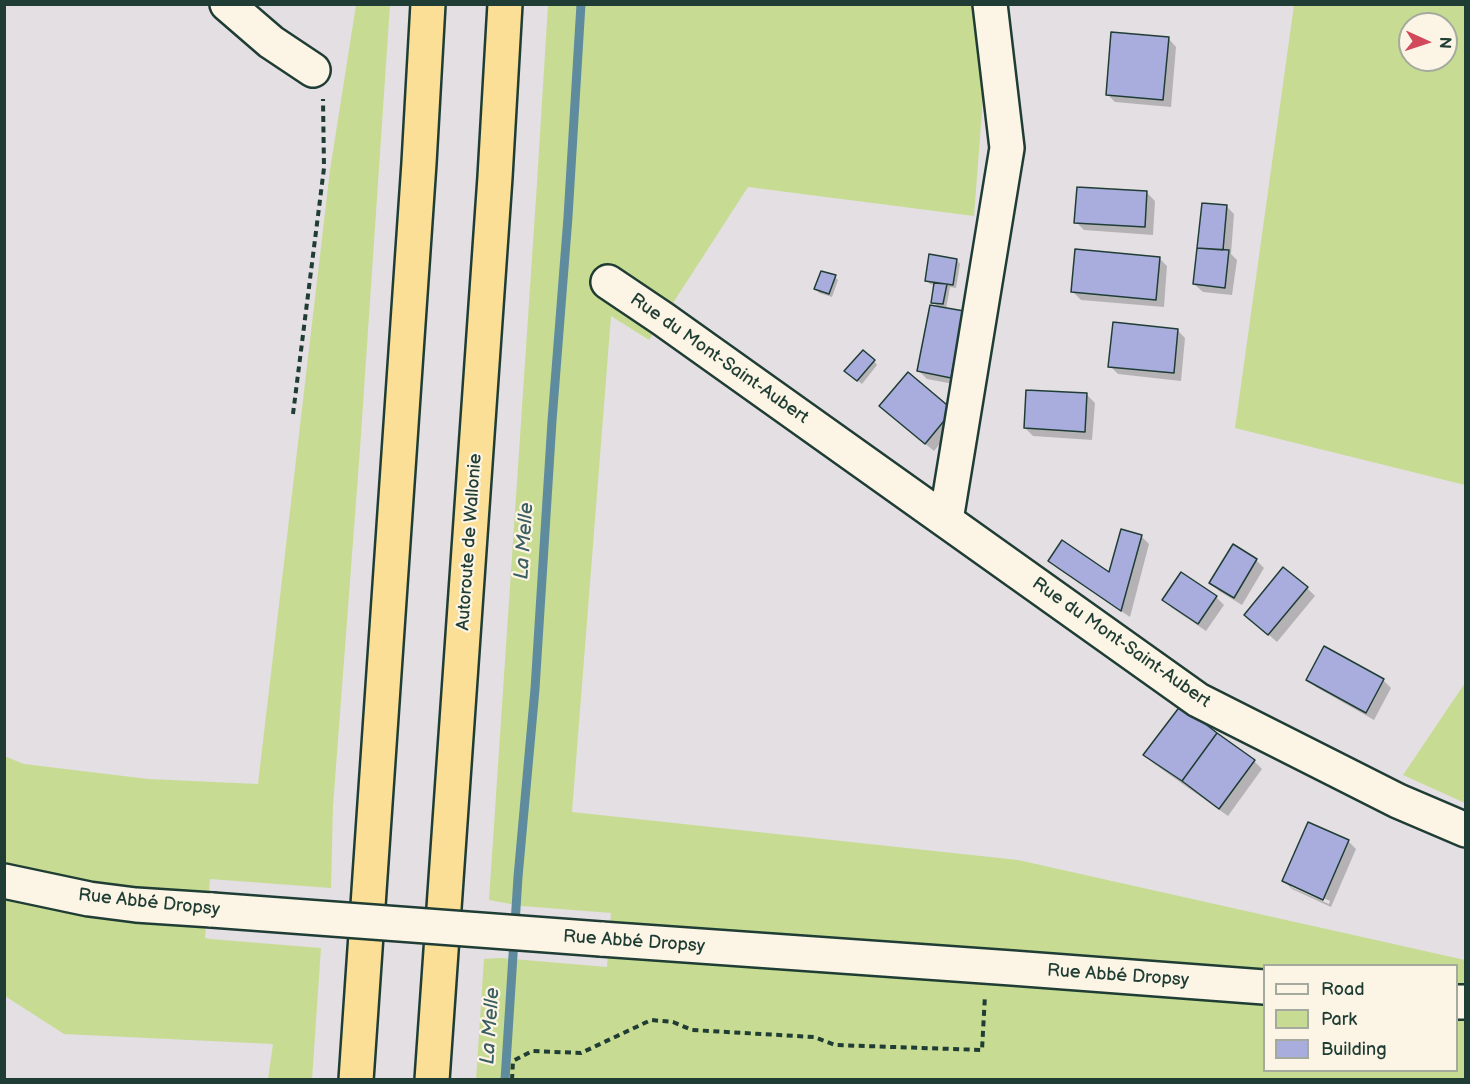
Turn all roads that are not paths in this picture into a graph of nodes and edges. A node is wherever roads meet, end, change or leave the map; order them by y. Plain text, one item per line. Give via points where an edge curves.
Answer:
1 (227, 4) edge
2 (428, 4) edge
3 (505, 4) edge
4 (990, 4) edge
5 (313, 70) road end
6 (608, 282) dead end
7 (946, 520) junction
8 (1466, 830) edge
9 (4, 881) edge
10 (1263, 987) edge
11 (356, 1080) edge
12 (432, 1080) edge

1 - 5 street via 271,42
2 - 11 highway
3 - 12 highway, Autoroute de Wallonie
4 - 7 street via 1007,148
6 - 7 street, Rue du Mont-Saint-Aubert
7 - 8 street, Rue du Mont-Saint-Aubert via 1198,700 1398,801
9 - 10 street, Rue Abbé Dropsy, bridge via 136,905

